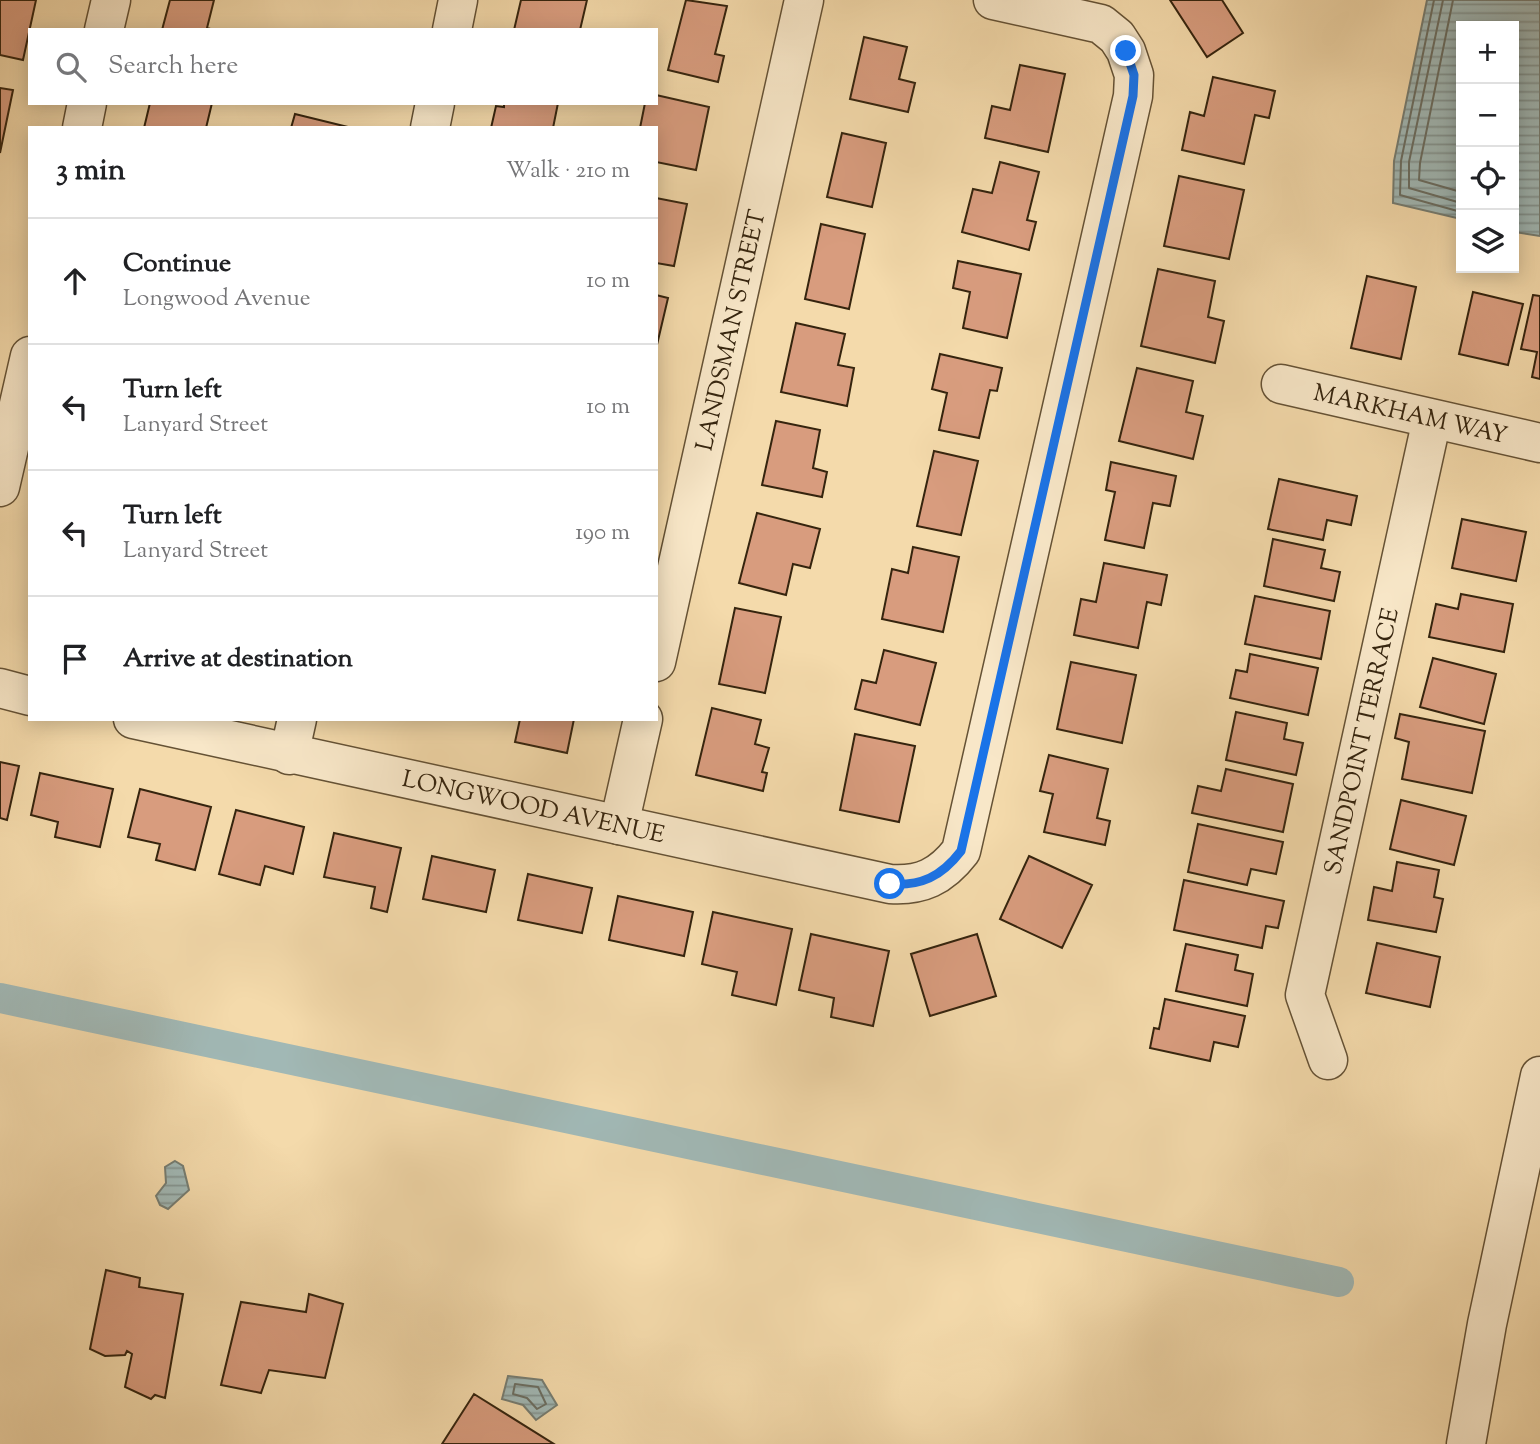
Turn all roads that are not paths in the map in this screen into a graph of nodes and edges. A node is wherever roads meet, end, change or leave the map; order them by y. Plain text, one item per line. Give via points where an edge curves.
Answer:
1 (111, 0) edge
2 (458, 0) edge
3 (804, 0) edge
4 (993, 0) edge
5 (104, 28) edge
6 (452, 28) edge
7 (87, 105) edge
8 (435, 105) edge
9 (82, 126) edge
10 (430, 126) edge
11 (28, 365) edge
12 (1281, 384) dead end
13 (1432, 419) junction
14 (1540, 443) edge
15 (0, 487) edge
16 (658, 653) edge
17 (0, 688) edge
18 (28, 695) edge
19 (151, 721) edge
20 (643, 721) edge
21 (293, 737) edge
22 (620, 825) junction
23 (1328, 1060) dead end
24 (1540, 1076) edge
25 (1466, 1444) edge

1 - 5 street
2 - 6 street
3 - 16 street, LANDSMAN STREET
4 - 22 street, LONGWOOD AVENUE via 1101,24 1117,37 1134,75 1133,96 961,851 932,879 890,884
7 - 9 street
8 - 10 street
11 - 15 street
12 - 13 street, MARKHAM WAY
13 - 14 street, MARKHAM WAY
13 - 23 street, SANDPOINT TERRACE via 1305,995
17 - 18 street
19 - 21 street, LONGWOOD AVENUE
20 - 22 street
21 - 22 street, LONGWOOD AVENUE
24 - 25 street

